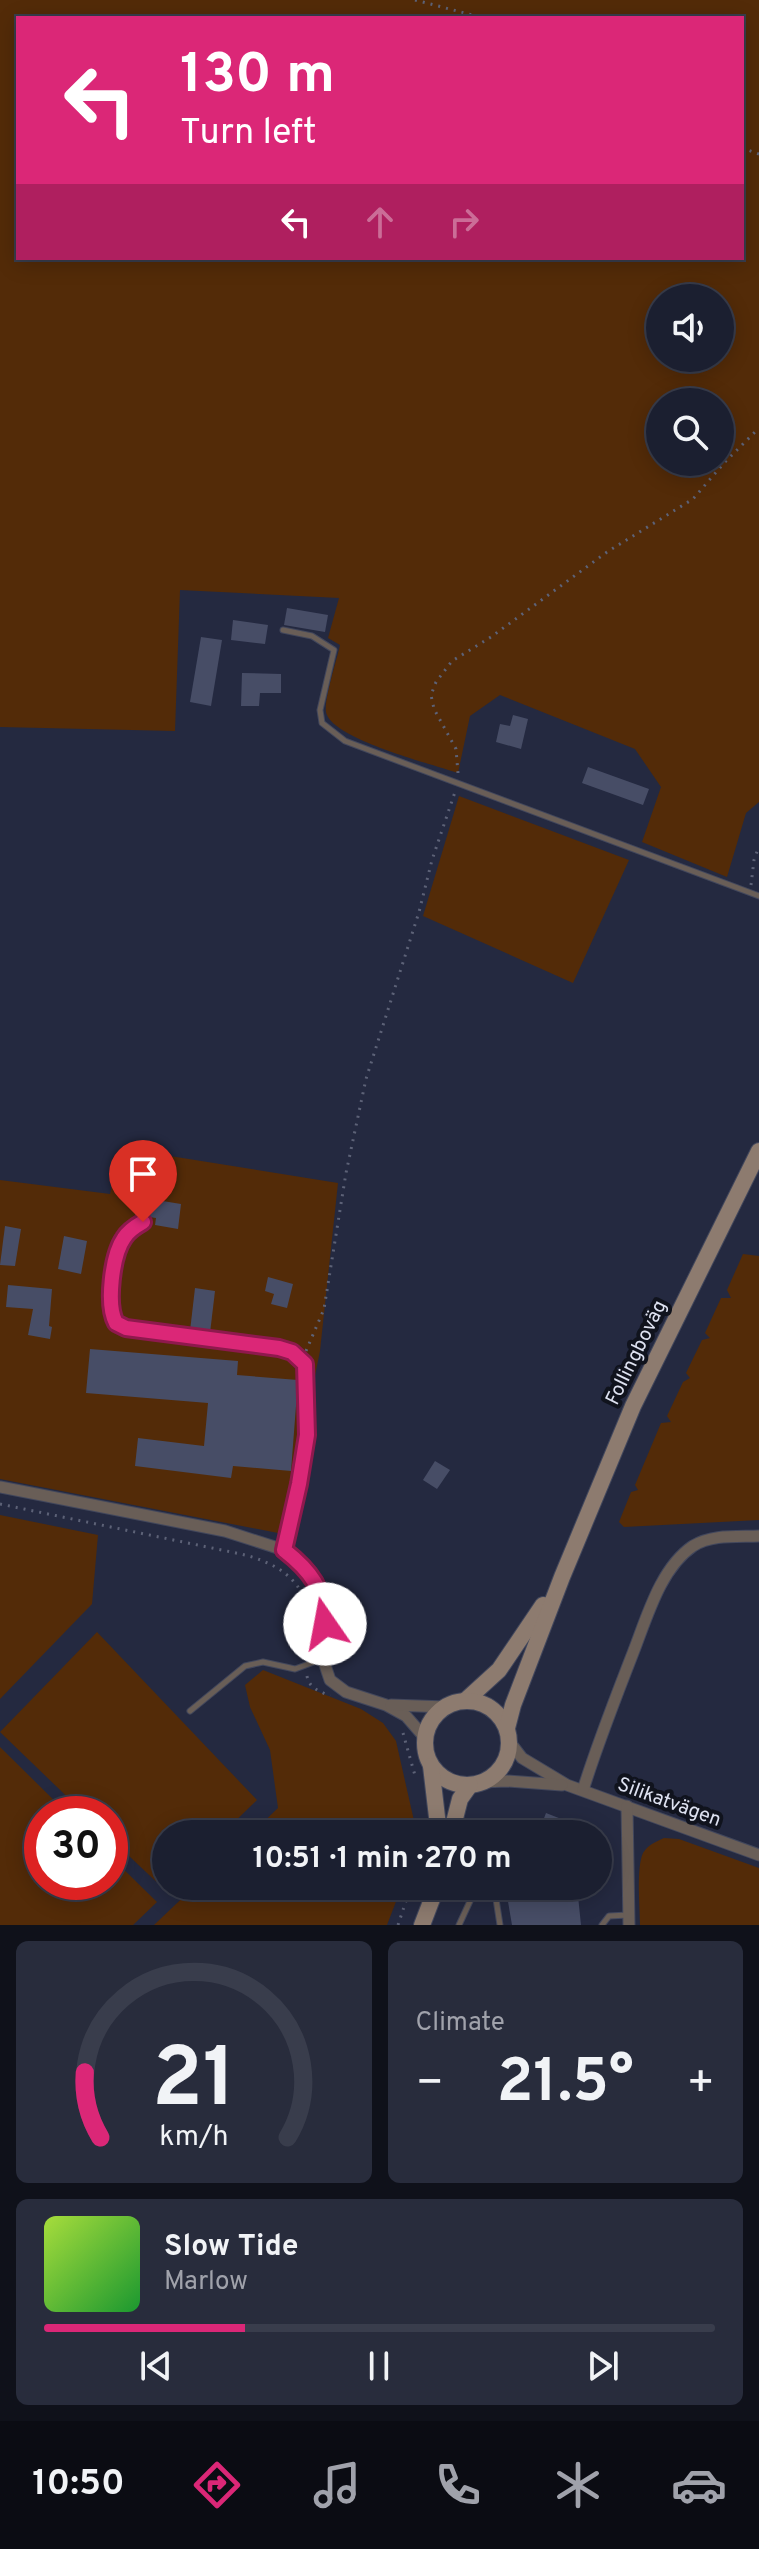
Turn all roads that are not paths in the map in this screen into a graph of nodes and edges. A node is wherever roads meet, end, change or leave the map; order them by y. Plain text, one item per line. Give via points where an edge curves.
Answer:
1 (283, 630) dead end
2 (759, 896) edge
3 (759, 1151) edge
4 (143, 1222) dead end
5 (0, 1487) edge
6 (759, 1536) edge
7 (284, 1550) junction
8 (562, 1577) junction
9 (323, 1659) junction
10 (465, 1701) junction
11 (386, 1705) junction
12 (446, 1707) junction
13 (190, 1711) dead end
14 (508, 1735) junction
15 (426, 1739) junction
16 (431, 1764) junction
17 (476, 1784) junction
18 (567, 1785) junction
19 (583, 1790) junction
20 (627, 1806) junction
21 (437, 1820) edge
22 (455, 1820) edge
23 (759, 1855) edge
24 (431, 1900) edge
25 (471, 1900) edge
26 (496, 1900) edge
27 (629, 1920) edge
28 (422, 1925) edge
29 (459, 1925) edge
30 (500, 1925) edge
31 (602, 1925) edge

1 - 2 lane via 312,636 334,650 320,710 322,723 345,741
3 - 8 main road, Follingboväg via 633,1406
4 - 7 lane via 126,1234 116,1252 110,1307 116,1323 279,1348 292,1352 306,1369 307,1435
5 - 7 street via 225,1531
6 - 19 street via 717,1537 696,1544 669,1574 656,1595
7 - 9 street via 309,1571 321,1591
8 - 10 main road, Follingboväg via 499,1670
8 - 14 main road, Follingboväg via 513,1705
9 - 11 street via 330,1680 346,1692
9 - 13 lane via 295,1669 263,1662 245,1666
10 - 12 main road
10 - 14 main road via 493,1710
11 - 12 street
11 - 15 street via 406,1716
12 - 15 main road via 431,1723
14 - 17 main road via 501,1769
14 - 18 street via 522,1758
15 - 16 main road
16 - 17 main road via 445,1779
16 - 21 main road
17 - 18 street
17 - 22 main road via 460,1799
18 - 19 street, Silikatvägen
19 - 20 street, Silikatvägen
20 - 23 street, Silikatvägen
20 - 27 street
24 - 28 main road
25 - 29 lane
26 - 30 lane
27 - 31 lane via 609,1916

